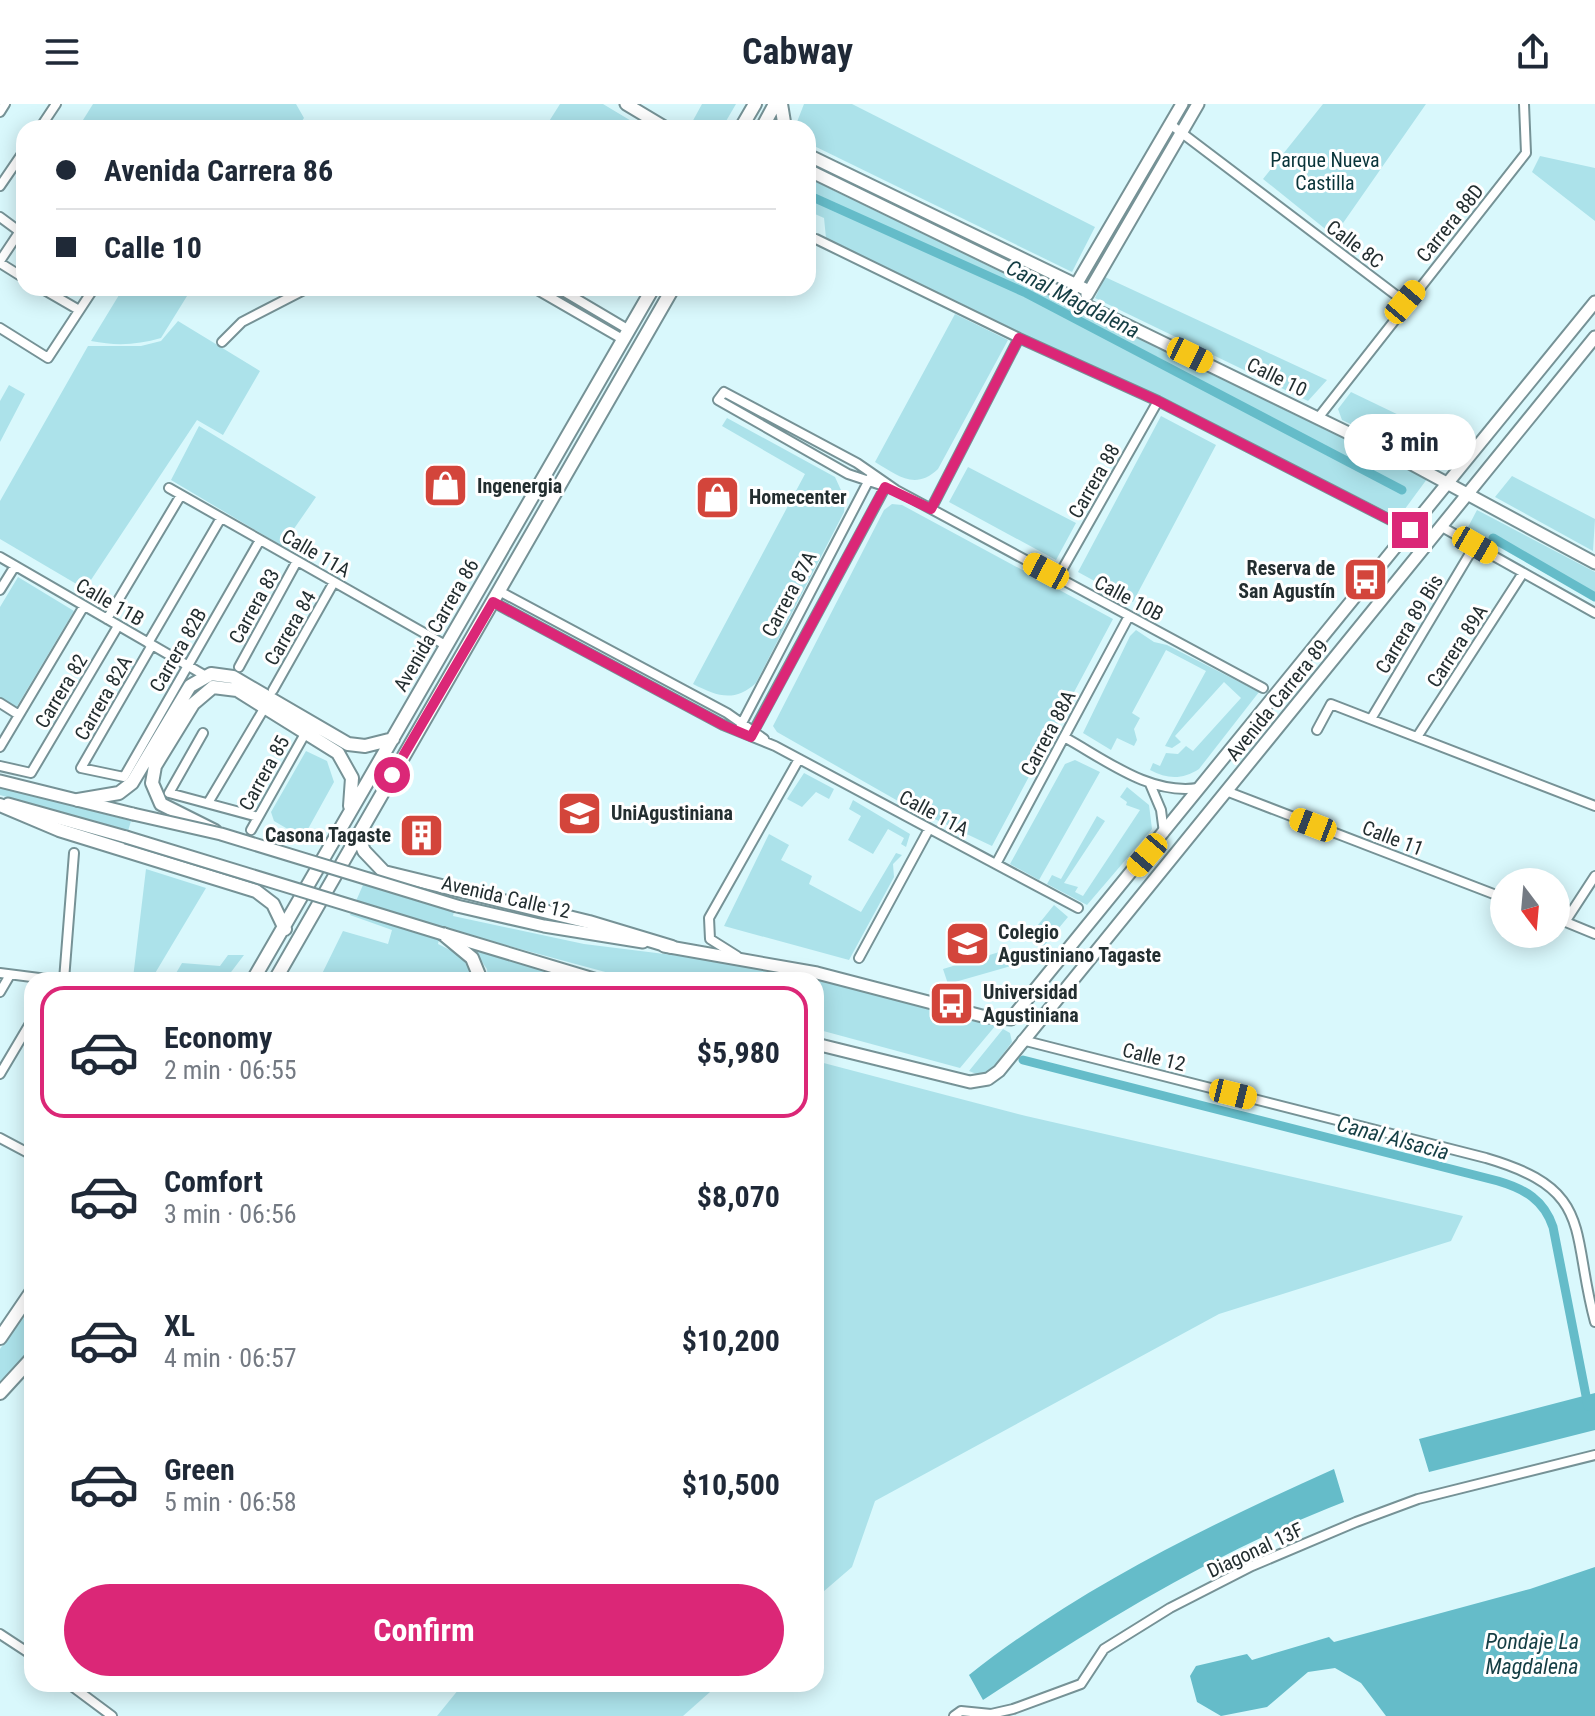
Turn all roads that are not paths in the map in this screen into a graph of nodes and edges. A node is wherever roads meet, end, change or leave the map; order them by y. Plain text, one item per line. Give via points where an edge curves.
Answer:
1 (5, 104) edge
2 (626, 104) edge
3 (1182, 104) edge
4 (1198, 104) edge
5 (1524, 104) edge
6 (0, 112) edge
7 (653, 120) edge
8 (1170, 124) junction
9 (1181, 133) junction
10 (816, 159) edge
11 (16, 163) edge
12 (816, 174) edge
13 (0, 186) edge
14 (816, 239) dead end
15 (16, 241) edge
16 (0, 262) edge
17 (1073, 290) junction
18 (55, 296) edge
19 (89, 296) edge
20 (292, 296) edge
21 (550, 296) edge
22 (570, 296) edge
23 (649, 296) edge
24 (668, 296) edge
25 (1086, 297) junction
26 (1405, 302) junction
27 (1595, 302) edge
28 (79, 310) junction
29 (0, 328) edge
30 (627, 335) junction
31 (1595, 337) edge
32 (1019, 338) junction
33 (222, 342) dead end
34 (1158, 401) junction
35 (1318, 418) junction
36 (871, 478) junction
37 (1448, 483) junction
38 (886, 485) junction
39 (169, 488) dead end
40 (1469, 494) junction
41 (181, 495) junction
42 (931, 509) junction
43 (221, 518) junction
44 (1442, 527) junction
45 (1410, 530) junction
46 (260, 540) junction
47 (1475, 545) junction
48 (0, 557) edge
49 (297, 561) junction
50 (1595, 563) edge
51 (15, 566) junction
52 (1523, 573) junction
53 (1058, 577) junction
54 (334, 582) junction
55 (0, 590) edge
56 (496, 597) junction
57 (84, 606) junction
58 (1595, 613) edge
59 (1129, 616) junction
60 (107, 619) junction
61 (118, 626) junction
62 (150, 644) junction
63 (447, 646) junction
64 (187, 665) junction
65 (239, 667) dead end
66 (204, 675) junction
67 (1263, 688) dead end
68 (273, 690) dead end
69 (0, 703) edge
70 (265, 707) junction
71 (19, 715) junction
72 (1371, 719) junction
73 (740, 727) junction
74 (1317, 730) dead end
75 (306, 732) junction
76 (203, 733) dead end
77 (753, 734) junction
78 (1064, 737) junction
79 (1417, 737) junction
80 (393, 739) junction
81 (0, 747) edge
82 (799, 759) junction
83 (0, 766) edge
84 (124, 777) joint
85 (0, 781) edge
86 (1150, 784) junction
87 (1200, 788) junction
88 (1226, 791) junction
89 (78, 800) junction
90 (0, 803) edge
91 (208, 803) junction
92 (1595, 806) edge
93 (258, 817) junction
94 (347, 818) junction
95 (929, 829) junction
96 (251, 830) dead end
97 (221, 834) junction
98 (1164, 834) junction
99 (358, 836) junction
100 (74, 853) dead end
101 (996, 864) junction
102 (1595, 876) edge
103 (1490, 893) edge
104 (1570, 907) edge
105 (1078, 908) dead end
106 (1570, 924) edge
107 (285, 929) junction
108 (443, 934) junction
109 (1595, 934) edge
110 (672, 947) junction
111 (741, 958) junction
112 (859, 958) dead end
113 (288, 962) junction
114 (65, 972) edge
115 (258, 972) edge
116 (281, 972) edge
117 (284, 972) edge
118 (478, 972) edge
119 (570, 972) edge
120 (809, 972) edge
121 (0, 973) edge
122 (10, 975) junction
123 (824, 975) edge
124 (24, 977) edge
125 (0, 992) edge
126 (1011, 1019) junction
127 (24, 1034) edge
128 (1022, 1040) junction
129 (824, 1046) edge
130 (0, 1074) edge
131 (0, 1138) edge
132 (24, 1151) edge
133 (24, 1303) edge
134 (1595, 1322) edge
135 (0, 1338) edge
136 (24, 1367) edge
137 (0, 1393) edge
138 (1595, 1455) edge
139 (0, 1634) edge
140 (24, 1650) edge
141 (80, 1692) edge
142 (955, 1715) edge
143 (112, 1716) edge

1 - 6 street
2 - 7 main road
3 - 8 main road
4 - 9 main road
5 - 26 street, Carrera 88D via 1526,153
8 - 9 street, Calle 8C
8 - 17 main road
9 - 25 main road
9 - 26 street, Calle 8C
10 - 17 main road, Calle 10
11 - 13 street
12 - 17 main road, Calle 10
14 - 32 street
15 - 16 street
17 - 25 main road, Calle 10
18 - 28 street
19 - 28 street
20 - 33 street via 242,322
21 - 30 street
22 - 30 street
23 - 30 main road, Avenida Carrera 86
24 - 56 main road, Avenida Carrera 86
25 - 35 main road, Calle 10
26 - 35 street, Carrera 88D
27 - 37 main road, Avenida Carrera 89
28 - 29 street via 48,358
30 - 63 main road, Avenida Carrera 86
31 - 40 main road, Avenida Carrera 89
32 - 34 street
32 - 42 street
34 - 45 street
34 - 53 street, Carrera 88
35 - 37 main road, Calle 10
36 - 36 street, Calle 10B via 724,392 718,400 848,474
36 - 38 street, Calle 10B
36 - 73 street, Carrera 87A
37 - 40 main road, Calle 10
37 - 45 main road, Avenida Carrera 89
38 - 42 street, Calle 10B
38 - 77 street, Carrera 87A
39 - 41 street, Calle 11A
40 - 44 main road, Avenida Carrera 89
40 - 50 main road, Calle 10
41 - 43 street, Calle 11A
41 - 60 street
42 - 53 street, Calle 10B
43 - 46 street, Calle 11A
43 - 62 street, Carrera 82A
44 - 47 street
44 - 88 main road, Avenida Carrera 89
45 - 87 main road, Avenida Carrera 89
46 - 49 street, Calle 11A
46 - 64 street, Carrera 82B
47 - 52 street
47 - 72 street, Carrera 89 Bis
48 - 51 street, Calle 11B
49 - 54 street, Calle 11A
49 - 65 street, Carrera 83
51 - 55 street
51 - 57 street, Calle 11B
52 - 58 street
52 - 79 street, Carrera 89A
53 - 59 street, Calle 10B
54 - 63 street, Calle 11A
54 - 68 street, Carrera 84
56 - 73 street, Calle 11A
56 - 99 main road, Avenida Carrera 86
57 - 60 street, Calle 11B
57 - 71 street
59 - 67 street, Calle 10B
59 - 78 street, Carrera 88A
60 - 61 street, Calle 11B
61 - 62 street, Calle 11B
61 - 83 street, Carrera 82 via 31,773
62 - 64 street, Calle 11B
62 - 84 street, Carrera 82A via 81,768
63 - 80 main road, Avenida Carrera 86
64 - 66 street, Calle 11B
64 - 84 street, Carrera 82B
66 - 80 main road via 233,677 348,744
66 - 89 main road via 190,686 132,783 119,793
69 - 71 street
70 - 75 main road
70 - 91 street
70 - 97 main road via 229,687 205,690 155,766 152,783 161,804
71 - 81 street
72 - 74 street via 1331,704
72 - 79 street
73 - 77 street, Calle 11A
75 - 93 street, Carrera 85
75 - 94 main road via 338,753 349,768
76 - 91 street via 169,793
77 - 82 street, Calle 11A
78 - 86 street
78 - 101 street, Carrera 88A
79 - 92 street
80 - 94 main road, Avenida Carrera 86
82 - 95 street, Calle 11A
82 - 111 street via 709,918 713,943
85 - 89 main road, Avenida Calle 12
86 - 87 street via 1173,790
86 - 98 street
87 - 98 main road, Avenida Carrera 89
88 - 103 street, Calle 11
88 - 128 main road, Avenida Carrera 89
89 - 97 main road, Avenida Calle 12, bridge
90 - 107 main road via 59,830 256,891 273,904
90 - 108 main road, bridge
91 - 93 street
93 - 96 street, Carrera 85
94 - 107 main road, Avenida Carrera 86
95 - 101 street, Calle 11A
95 - 112 street
97 - 110 main road, Avenida Calle 12, bridge via 457,906
98 - 126 main road, Avenida Carrera 89
99 - 110 main road via 384,872
99 - 113 main road, Avenida Carrera 86
100 - 114 street
101 - 105 street, Calle 11A
102 - 104 street
106 - 109 street
107 - 115 main road, Avenida Carrera 86
108 - 118 main road via 472,958
108 - 119 main road
110 - 111 main road, Avenida Calle 12
111 - 120 main road, Avenida Calle 12
113 - 116 main road, Avenida Carrera 86
113 - 117 main road
121 - 122 street
122 - 124 street
122 - 125 street
123 - 126 main road, Avenida Calle 12
126 - 128 main road
127 - 130 street
128 - 129 main road, Avenida Carrera 89 via 999,1071 983,1080 959,1080
128 - 134 street, Calle 12 via 1486,1158 1536,1176 1567,1202
131 - 132 street
133 - 135 main road
136 - 137 main road
138 - 142 street, Diagonal 13F via 1418,1499 1356,1522 1170,1608 1104,1649 1081,1684 1013,1709
139 - 140 street
141 - 143 street

